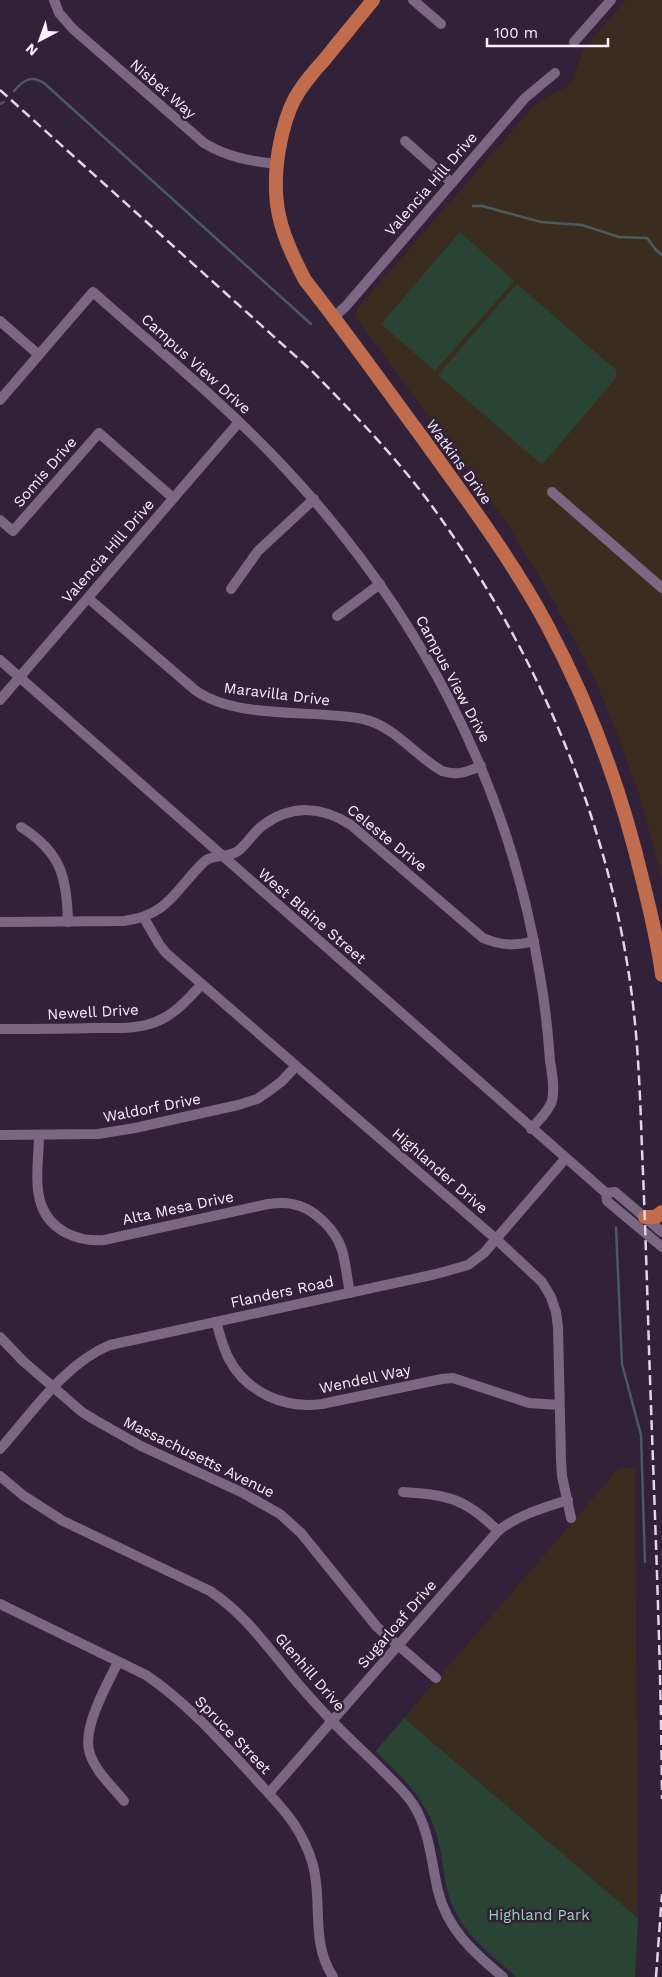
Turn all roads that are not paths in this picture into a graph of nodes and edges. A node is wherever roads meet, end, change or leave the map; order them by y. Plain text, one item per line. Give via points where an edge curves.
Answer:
1 (54, 0) edge
2 (374, 0) edge
3 (413, 0) edge
4 (611, 0) edge
5 (441, 24) dead end
6 (574, 42) dead end
7 (555, 74) dead end
8 (405, 141) dead end
9 (276, 164) junction
10 (452, 183) junction
11 (334, 317) junction
12 (0, 321) edge
13 (39, 355) junction
14 (0, 400) edge
15 (239, 422) junction
16 (552, 492) dead end
17 (173, 498) junction
18 (314, 499) junction
19 (0, 520) edge
20 (380, 584) junction
21 (662, 588) edge
22 (231, 589) dead end
23 (88, 598) junction
24 (337, 616) dead end
25 (0, 660) edge
26 (20, 678) junction
27 (0, 700) edge
28 (481, 766) junction
29 (21, 827) dead end
30 (221, 856) junction
31 (144, 918) junction
32 (0, 922) edge
33 (68, 922) junction
34 (534, 941) junction
35 (662, 975) edge
36 (202, 984) junction
37 (0, 1029) edge
38 (296, 1066) junction
39 (532, 1129) junction
40 (0, 1135) edge
41 (39, 1135) junction
42 (565, 1159) junction
43 (606, 1193) junction
44 (662, 1212) edge
45 (645, 1217) junction
46 (662, 1232) edge
47 (496, 1239) junction
48 (662, 1247) edge
49 (350, 1293) junction
50 (216, 1322) junction
51 (0, 1337) edge
52 (54, 1388) junction
53 (559, 1405) junction
54 (0, 1449) edge
55 (0, 1476) edge
56 (403, 1492) dead end
57 (568, 1500) junction
58 (572, 1518) dead end
59 (498, 1531) junction
60 (0, 1604) edge
61 (398, 1646) junction
62 (118, 1662) junction
63 (436, 1678) dead end
64 (332, 1721) junction
65 (269, 1794) junction
66 (124, 1801) dead end
67 (333, 1977) edge
68 (503, 1977) edge

1 - 9 street, Nisbet Way via 59,13 73,30 204,143 238,158
2 - 9 main road, Watkins Drive via 295,98 284,127
3 - 5 street
4 - 6 street
7 - 10 street, Valencia Hill Drive via 525,98
8 - 10 street
9 - 11 main road, Watkins Drive via 276,204 287,244 305,280
10 - 11 street, Valencia Hill Drive
11 - 35 main road, Watkins Drive via 501,548 555,641 597,732 630,824
12 - 13 street
13 - 14 street
13 - 15 street, Campus View Drive via 93,292
15 - 17 street, Valencia Hill Drive
15 - 18 street, Campus View Drive
16 - 21 street
17 - 19 street, Somis Drive via 99,433 13,532
17 - 23 street, Valencia Hill Drive
18 - 20 street, Campus View Drive
18 - 22 street via 258,551
20 - 24 street
20 - 28 street, Campus View Drive via 424,653
23 - 26 street, Valencia Hill Drive
23 - 28 street, Maravilla Drive via 194,690 212,701 238,707 364,719 390,731 442,771 458,774
25 - 26 street, West Blaine Street
26 - 27 street, Valencia Hill Drive
26 - 30 street, West Blaine Street
28 - 34 street, Campus View Drive via 513,856
29 - 33 street via 41,842 60,867 67,893
30 - 31 street, Celeste Drive via 207,860 172,899
30 - 34 street, Celeste Drive via 237,852 252,834 277,816 291,811 322,811 351,825 483,938 512,946
30 - 39 street, West Blaine Street
31 - 33 street, Celeste Drive via 124,922
31 - 36 street, Highlander Drive via 166,953
32 - 33 street, Celeste Drive
34 - 39 street, Campus View Drive via 553,1087 551,1102
36 - 37 street, Newell Drive via 182,1006 143,1026
36 - 38 street, Highlander Drive
38 - 41 street, Waldorf Drive via 269,1091 238,1105 98,1134
38 - 47 street, Highlander Drive
39 - 42 street, West Blaine Street
40 - 41 street, Waldorf Drive
41 - 49 street, Alta Mesa Drive via 41,1205 49,1219 70,1236 104,1240 268,1204 302,1206 319,1218 335,1236 342,1249
42 - 43 street, West Blaine Street
42 - 47 street, Flanders Road
43 - 45 street, West Blaine Street via 614,1192
43 - 48 street, West Blaine Street via 607,1201
44 - 45 main road via 656,1217
45 - 46 street, West Blaine Street
47 - 49 street, Flanders Road via 476,1261 468,1265
47 - 53 street, Highlander Drive via 542,1282 551,1297 558,1327
49 - 50 street, Flanders Road
50 - 52 street, Flanders Road via 110,1345 84,1358
50 - 53 street, Wendell Way via 225,1350 240,1376 271,1398 284,1403 322,1404 453,1378 524,1402
51 - 52 street, Massachusetts Avenue
52 - 54 street, Flanders Road
52 - 61 street, Massachusetts Avenue via 105,1427 280,1514 302,1533 377,1628
53 - 57 street, Highlander Drive via 561,1460
55 - 64 street, Glenhill Drive via 63,1521 225,1601 248,1622
56 - 59 street via 461,1501
57 - 58 street, Highlander Drive
57 - 59 street, Sugarloaf Drive via 528,1513
59 - 61 street, Sugarloaf Drive
60 - 62 street, Spruce Street
61 - 63 street, Massachusetts Avenue
61 - 64 street, Sugarloaf Drive
62 - 65 street, Spruce Street via 146,1675 171,1694
62 - 66 street via 93,1718 88,1745 94,1763
64 - 65 street, Sugarloaf Drive
64 - 68 street, Glenhill Drive via 413,1804 428,1838 438,1893 446,1914 466,1945
65 - 67 street, Spruce Street via 296,1827 312,1863 319,1943

